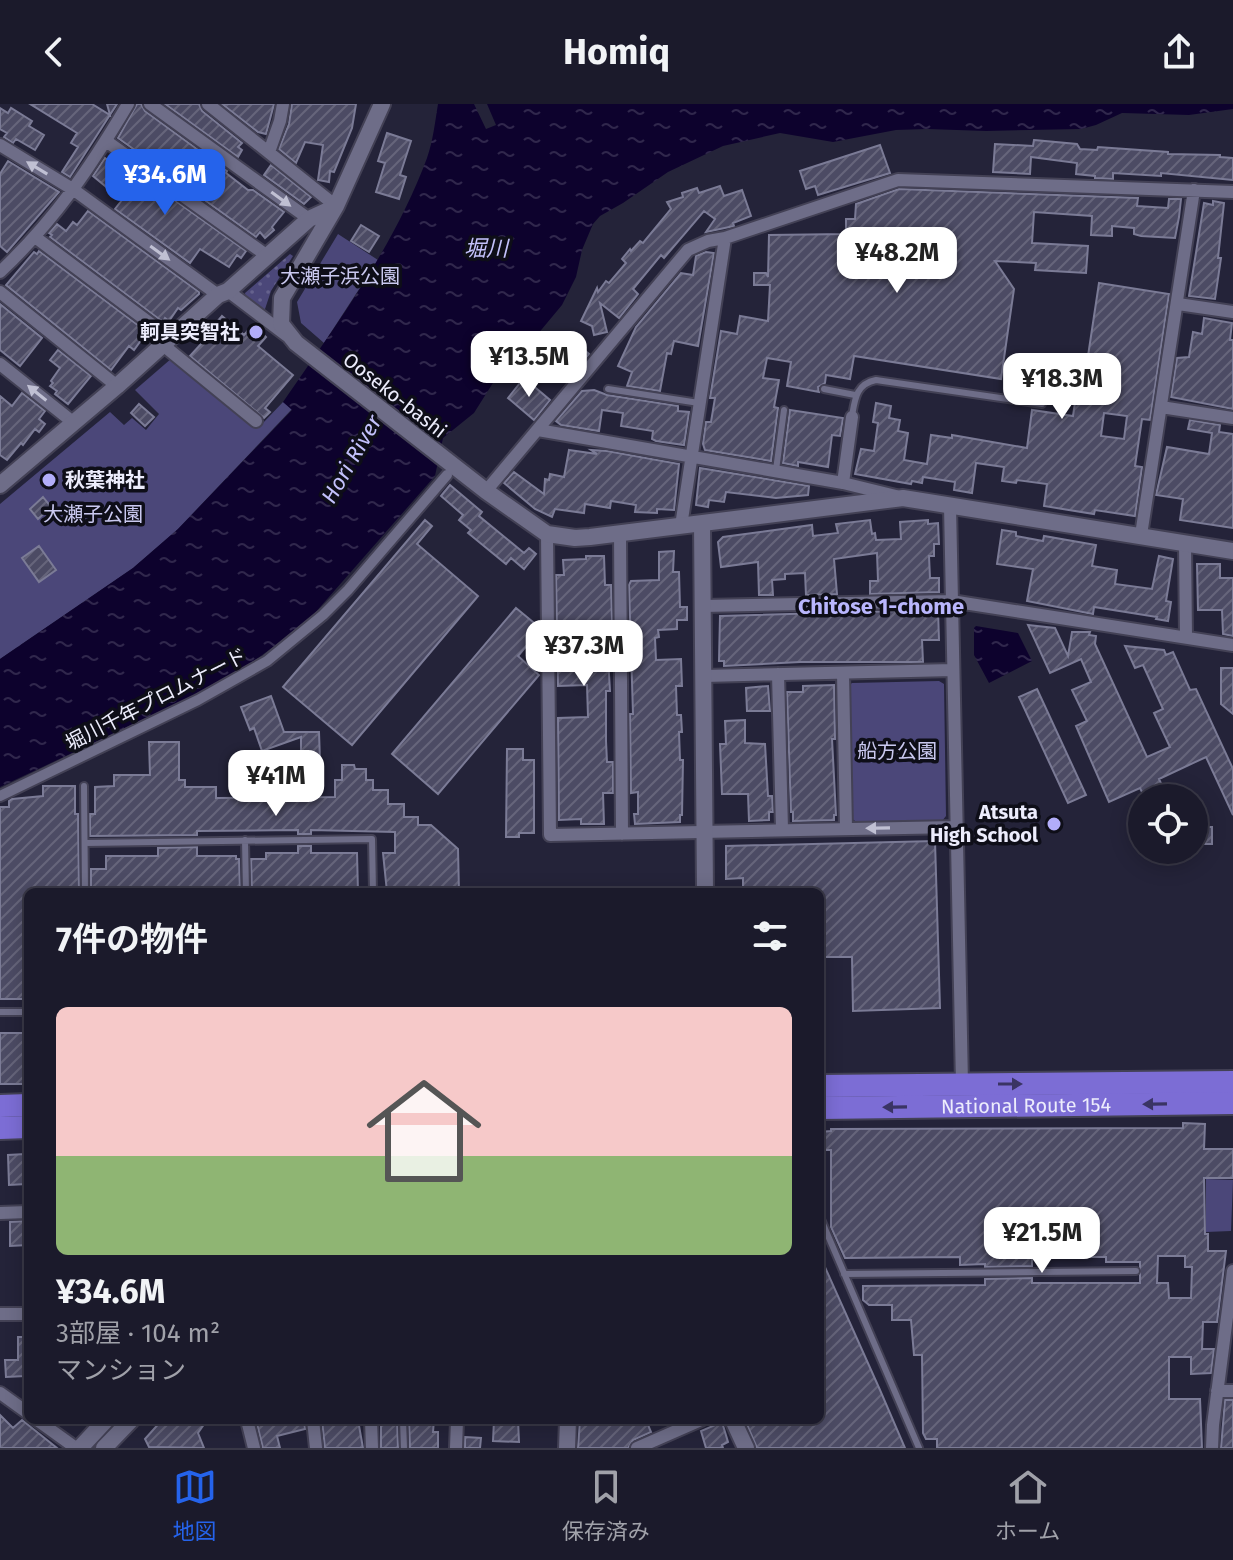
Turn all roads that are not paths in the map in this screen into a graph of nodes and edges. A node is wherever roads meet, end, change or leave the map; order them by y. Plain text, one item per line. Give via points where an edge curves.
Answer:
1 (128, 104) edge
2 (150, 104) edge
3 (208, 104) edge
4 (231, 104) edge
5 (283, 104) edge
6 (382, 104) edge
7 (227, 119) junction
8 (106, 141) junction
9 (0, 145) edge
10 (269, 152) junction
11 (74, 190) junction
12 (1194, 190) junction
13 (1233, 192) edge
14 (336, 206) junction
15 (309, 219) junction
16 (35, 237) junction
17 (725, 238) junction
18 (266, 255) junction
19 (5, 258) edge
20 (0, 272) edge
21 (0, 292) edge
22 (223, 293) junction
23 (1178, 304) junction
24 (1233, 312) edge
25 (167, 342) junction
26 (296, 343) junction
27 (0, 364) edge
28 (117, 386) junction
29 (608, 389) dead end
30 (824, 389) dead end
31 (855, 395) junction
32 (700, 403) junction
33 (1042, 404) dead end
34 (1161, 407) junction
35 (784, 410) dead end
36 (852, 417) joint
37 (1233, 418) edge
38 (256, 421) dead end
39 (74, 423) junction
40 (538, 430) junction
41 (692, 457) junction
42 (450, 470) junction
43 (776, 471) junction
44 (4, 475) edge
45 (843, 483) junction
46 (486, 491) junction
47 (903, 498) junction
48 (950, 506) junction
49 (702, 524) junction
50 (681, 526) junction
51 (620, 533) junction
52 (547, 534) junction
53 (1141, 535) junction
54 (1185, 543) junction
55 (1233, 551) edge
56 (951, 601) junction
57 (703, 606) junction
58 (1186, 637) junction
59 (1233, 645) edge
60 (953, 670) junction
61 (843, 673) junction
62 (778, 674) junction
63 (704, 676) junction
64 (84, 786) dead end
65 (0, 796) edge
66 (956, 827) junction
67 (782, 829) junction
68 (846, 829) junction
69 (705, 831) junction
70 (622, 834) junction
71 (245, 840) junction
72 (85, 843) junction
73 (85, 888) edge
74 (246, 888) edge
75 (373, 888) edge
76 (705, 888) edge
77 (0, 1012) edge
78 (24, 1012) edge
79 (1233, 1082) edge
80 (962, 1084) junction
81 (824, 1086) edge
82 (1233, 1103) edge
83 (24, 1105) edge
84 (0, 1106) edge
85 (824, 1108) edge
86 (24, 1127) edge
87 (0, 1128) edge
88 (24, 1212) edge
89 (0, 1213) edge
90 (824, 1226) edge
91 (1136, 1271) dead end
92 (1233, 1271) edge
93 (844, 1274) junction
94 (0, 1314) edge
95 (24, 1314) edge
96 (1229, 1329) edge
97 (1217, 1391) junction
98 (1233, 1391) edge
99 (0, 1393) edge
100 (24, 1410) edge
101 (43, 1424) edge
102 (102, 1424) edge
103 (127, 1424) edge
104 (248, 1424) edge
105 (313, 1424) edge
106 (371, 1424) edge
107 (403, 1424) edge
108 (457, 1424) edge
109 (568, 1424) edge
110 (692, 1424) edge
111 (735, 1424) edge
112 (78, 1448) edge
113 (104, 1448) edge
114 (254, 1448) edge
115 (316, 1448) edge
116 (372, 1448) edge
117 (404, 1448) edge
118 (456, 1448) edge
119 (567, 1448) edge
120 (637, 1448) edge
121 (746, 1448) edge
122 (919, 1448) edge
123 (1212, 1448) edge

1 - 8 street
2 -> 15 street
3 - 7 street
4 - 7 street
5 - 10 street
6 - 14 street
7 - 10 street
8 - 11 street
8 - 18 street
11 -> 9 street
10 - 14 street
11 - 16 street
11 -> 22 street
12 - 13 street
12 - 17 street via 898,180
12 - 23 street
14 - 15 street
14 - 26 street via 282,298 281,324
15 - 18 street
16 - 19 street
16 - 25 street
17 - 32 street
17 - 40 street via 688,250
18 - 22 street
19 - 20 street
21 - 28 street
22 - 25 street
22 - 26 street
23 - 24 street
23 - 34 street
25 - 28 street
25 - 38 street
26 - 42 street, Ooseko-bashi
39 -> 27 street
28 - 39 street
29 - 32 lane
30 - 31 lane
31 - 33 lane via 866,382 876,380
31 - 36 lane
32 - 41 street
34 - 37 street
34 - 53 street
35 - 43 lane
36 - 45 street
39 - 44 street
40 - 41 street
40 - 46 street
41 - 43 street
41 - 50 street
42 - 46 street, Ooseko-bashi
42 - 65 street, 堀川千年プロムナード via 348,590 267,661
43 - 45 street
45 - 47 street
46 - 52 street, Ooseko-bashi
47 - 48 street
47 - 49 street
48 - 53 street
48 - 56 street
49 - 50 street
49 - 57 street
50 - 51 street
51 - 52 street via 575,538
51 - 70 street
52 - 70 street via 550,835
53 - 54 street
54 - 55 street
54 - 58 street
56 - 57 street
56 - 58 street
56 - 60 street
57 - 63 street
58 - 59 street
60 - 61 street
60 - 66 street
61 - 62 street
61 - 68 street
62 - 63 street
62 - 67 street
63 - 69 street
64 - 72 lane
66 -> 68 street
66 - 80 street
67 - 68 street
67 - 69 street
69 - 70 street
69 - 76 street
71 - 72 lane
71 - 74 lane
71 - 75 lane via 372,839
72 - 73 lane
77 - 78 lane
80 -> 79 highway, National Route 154
80 - 81 highway, National Route 154
82 -> 85 highway, National Route 154
83 - 84 highway
86 - 87 highway
88 - 89 street
90 - 93 lane
91 - 93 lane
92 - 96 street
93 - 122 lane
94 - 95 street
96 - 97 street
97 - 98 street
97 - 123 street
99 - 100 street
101 - 112 street
102 - 112 street
103 - 113 street
104 - 114 street
105 - 115 street
106 - 116 street
107 - 117 lane
108 - 118 street
109 - 119 street
110 - 120 street
111 - 121 street

